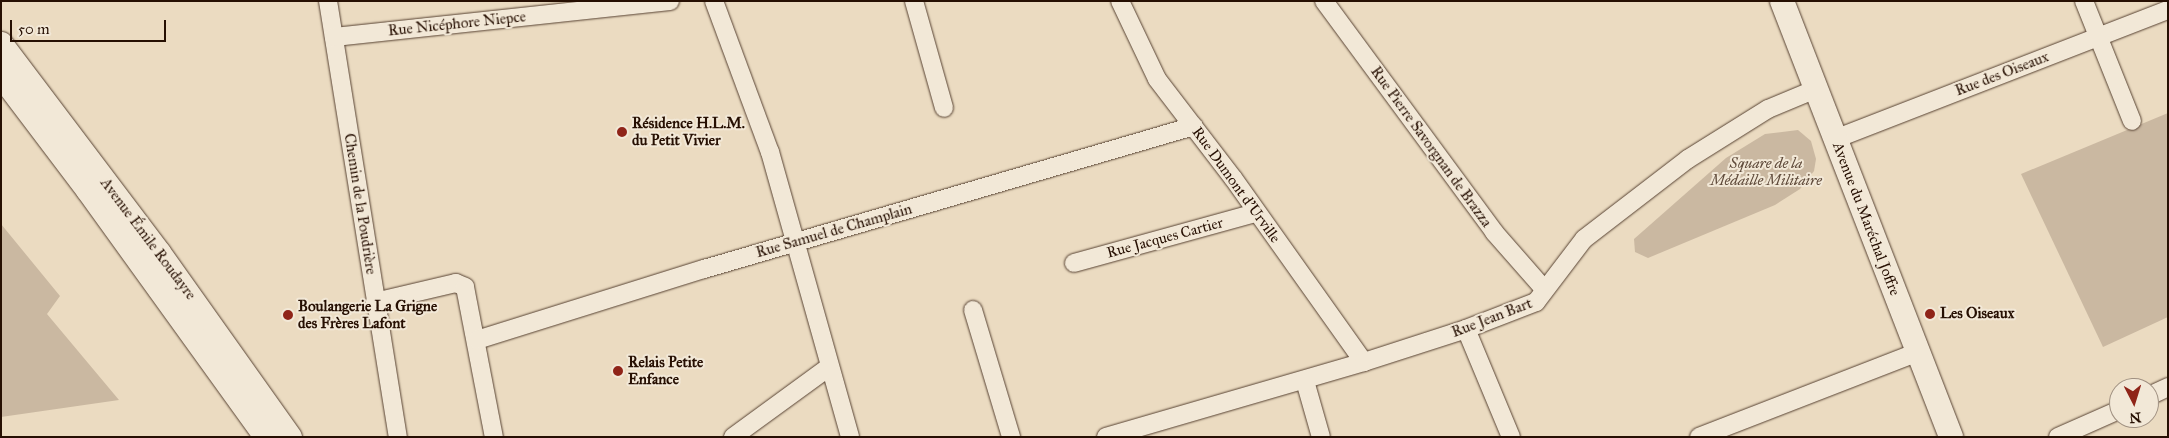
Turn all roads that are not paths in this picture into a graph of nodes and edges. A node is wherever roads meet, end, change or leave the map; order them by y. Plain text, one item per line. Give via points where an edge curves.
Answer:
1 (328, 1) edge
2 (670, 1) edge
3 (714, 1) edge
4 (914, 1) edge
5 (1120, 1) edge
6 (1324, 1) edge
7 (1782, 1) edge
8 (2084, 1) edge
9 (2168, 10) edge
10 (2098, 36) junction
11 (334, 37) junction
12 (1, 44) edge
13 (1, 75) edge
14 (1816, 89) junction
15 (944, 108) dead end
16 (2132, 120) dead end
17 (1194, 126) junction
18 (57, 133) junction
19 (1835, 140) junction
20 (1256, 213) junction
21 (798, 242) junction
22 (1074, 263) dead end
23 (1544, 289) junction
24 (375, 302) junction
25 (973, 310) dead end
26 (1466, 330) junction
27 (476, 340) junction
28 (1918, 352) junction
29 (1364, 362) junction
30 (829, 367) junction
31 (1305, 381) junction
32 (2109, 414) edge
33 (1145, 432) edge
34 (266, 437) edge
35 (290, 437) edge
36 (398, 437) edge
37 (494, 437) edge
38 (733, 437) edge
39 (850, 437) edge
40 (1011, 437) edge
41 (1106, 437) edge
42 (1321, 437) edge
43 (1511, 437) edge
44 (1699, 437) edge
45 (1951, 437) edge
46 (2058, 437) edge

1 - 11 street, Chemin de la Poudrière
2 - 11 street, Rue Nicéphore Niepce
3 - 21 street via 760,121
4 - 15 street
5 - 17 street, Rue Dumont d'Urville via 1157,78
6 - 23 street, Rue Pierre Savorgnan de Brazza via 1494,232
7 - 14 street, Avenue du Maréchal Joffre
8 - 10 street
9 - 10 street, Rue des Oiseaux
10 - 16 street
10 - 19 street, Rue des Oiseaux
11 - 24 street, Chemin de la Poudrière
12 - 18 street, Avenue Émile Roudayre
13 - 18 street, Avenue Émile Roudayre
14 - 19 street, Avenue du Maréchal Joffre
14 - 23 street, Rue Jean Bart via 1768,110 1688,159 1584,239
17 - 20 street, Rue Dumont d'Urville
17 - 21 street, Rue Samuel de Champlain
18 - 34 street, Avenue Émile Roudayre
18 - 35 street, Avenue Émile Roudayre via 159,253
19 - 28 street, Avenue du Maréchal Joffre
20 - 22 street, Rue Jacques Cartier
20 - 29 street, Rue Dumont d'Urville
21 - 27 street, Rue Samuel de Champlain
21 - 30 street
23 - 26 street, Rue Jean Bart via 1536,302
24 - 27 street via 456,283 465,287
24 - 36 street, Chemin de la Poudrière
25 - 40 street
26 - 29 street, Rue Jean Bart
26 - 43 street
27 - 37 street
28 - 44 street
28 - 45 street, Avenue du Maréchal Joffre
29 - 31 street, Rue Jean Bart
30 - 38 street
30 - 39 street
31 - 33 street, Rue Jean Bart
31 - 42 street
32 - 46 street
33 - 41 street, Rue Jean Bart

